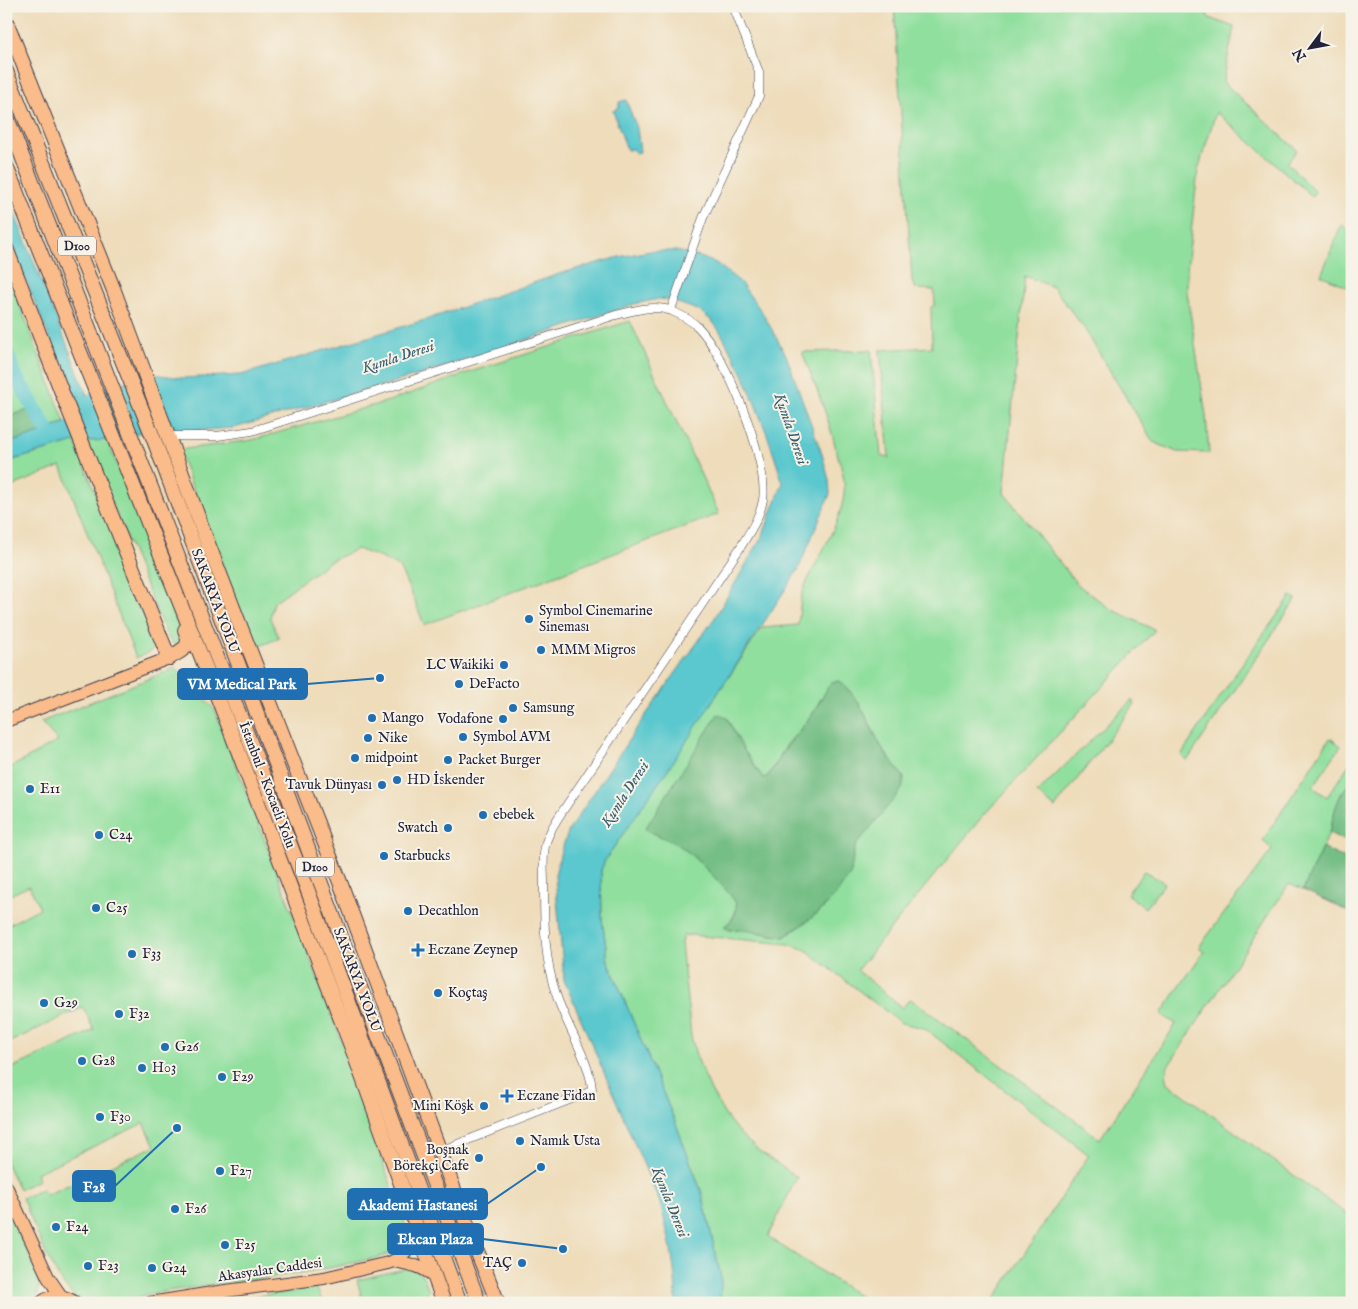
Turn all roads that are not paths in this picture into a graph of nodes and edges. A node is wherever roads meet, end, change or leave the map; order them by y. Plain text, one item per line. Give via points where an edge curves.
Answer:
1 (733, 6) edge
2 (6, 21) edge
3 (6, 71) edge
4 (7, 115) edge
5 (6, 166) edge
6 (86, 223) junction
7 (6, 248) edge
8 (40, 248) junction
9 (672, 308) junction
10 (102, 359) junction
11 (126, 365) junction
12 (166, 432) junction
13 (172, 585) junction
14 (169, 658) junction
15 (208, 674) junction
16 (6, 720) edge
17 (440, 1151) junction
18 (6, 1186) edge
19 (418, 1231) junction
20 (394, 1261) junction
21 (48, 1276) junction
22 (435, 1277) junction
23 (61, 1296) junction
24 (43, 1301) edge
25 (76, 1303) edge
26 (150, 1303) edge
27 (444, 1303) edge
28 (460, 1303) edge
29 (479, 1303) edge
30 (498, 1303) edge

1 - 9 street via 759,72 759,96 703,218
2 - 6 highway
3 - 11 highway, SAKARYA YOLU / D100
4 - 10 highway, D100
5 - 8 highway
6 - 11 highway
6 - 12 highway
7 - 14 highway
8 - 10 highway
8 - 13 highway
9 - 12 street via 643,309 616,315 252,431 217,436
9 - 17 street via 699,328 731,379 759,458 763,499 758,516 740,548 554,824 546,843 544,914 551,980 589,1073 592,1089
10 - 28 highway, İstanbul - Kocaeli Yolu / D100 via 305,883
11 - 29 highway, SAKARYA YOLU / D100
12 - 17 highway
13 - 14 highway via 189,642
13 - 15 highway
14 - 15 highway via 187,657 196,661
14 - 16 main road
15 - 19 highway via 350,1042
17 - 30 highway
18 - 21 main road
19 - 20 main road via 413,1243
19 - 22 highway
20 - 22 main road via 425,1269
20 - 26 main road, Akasyalar Caddesi via 324,1278
21 - 23 main road
21 - 24 main road
22 - 27 highway
23 - 24 main road
23 - 25 main road

